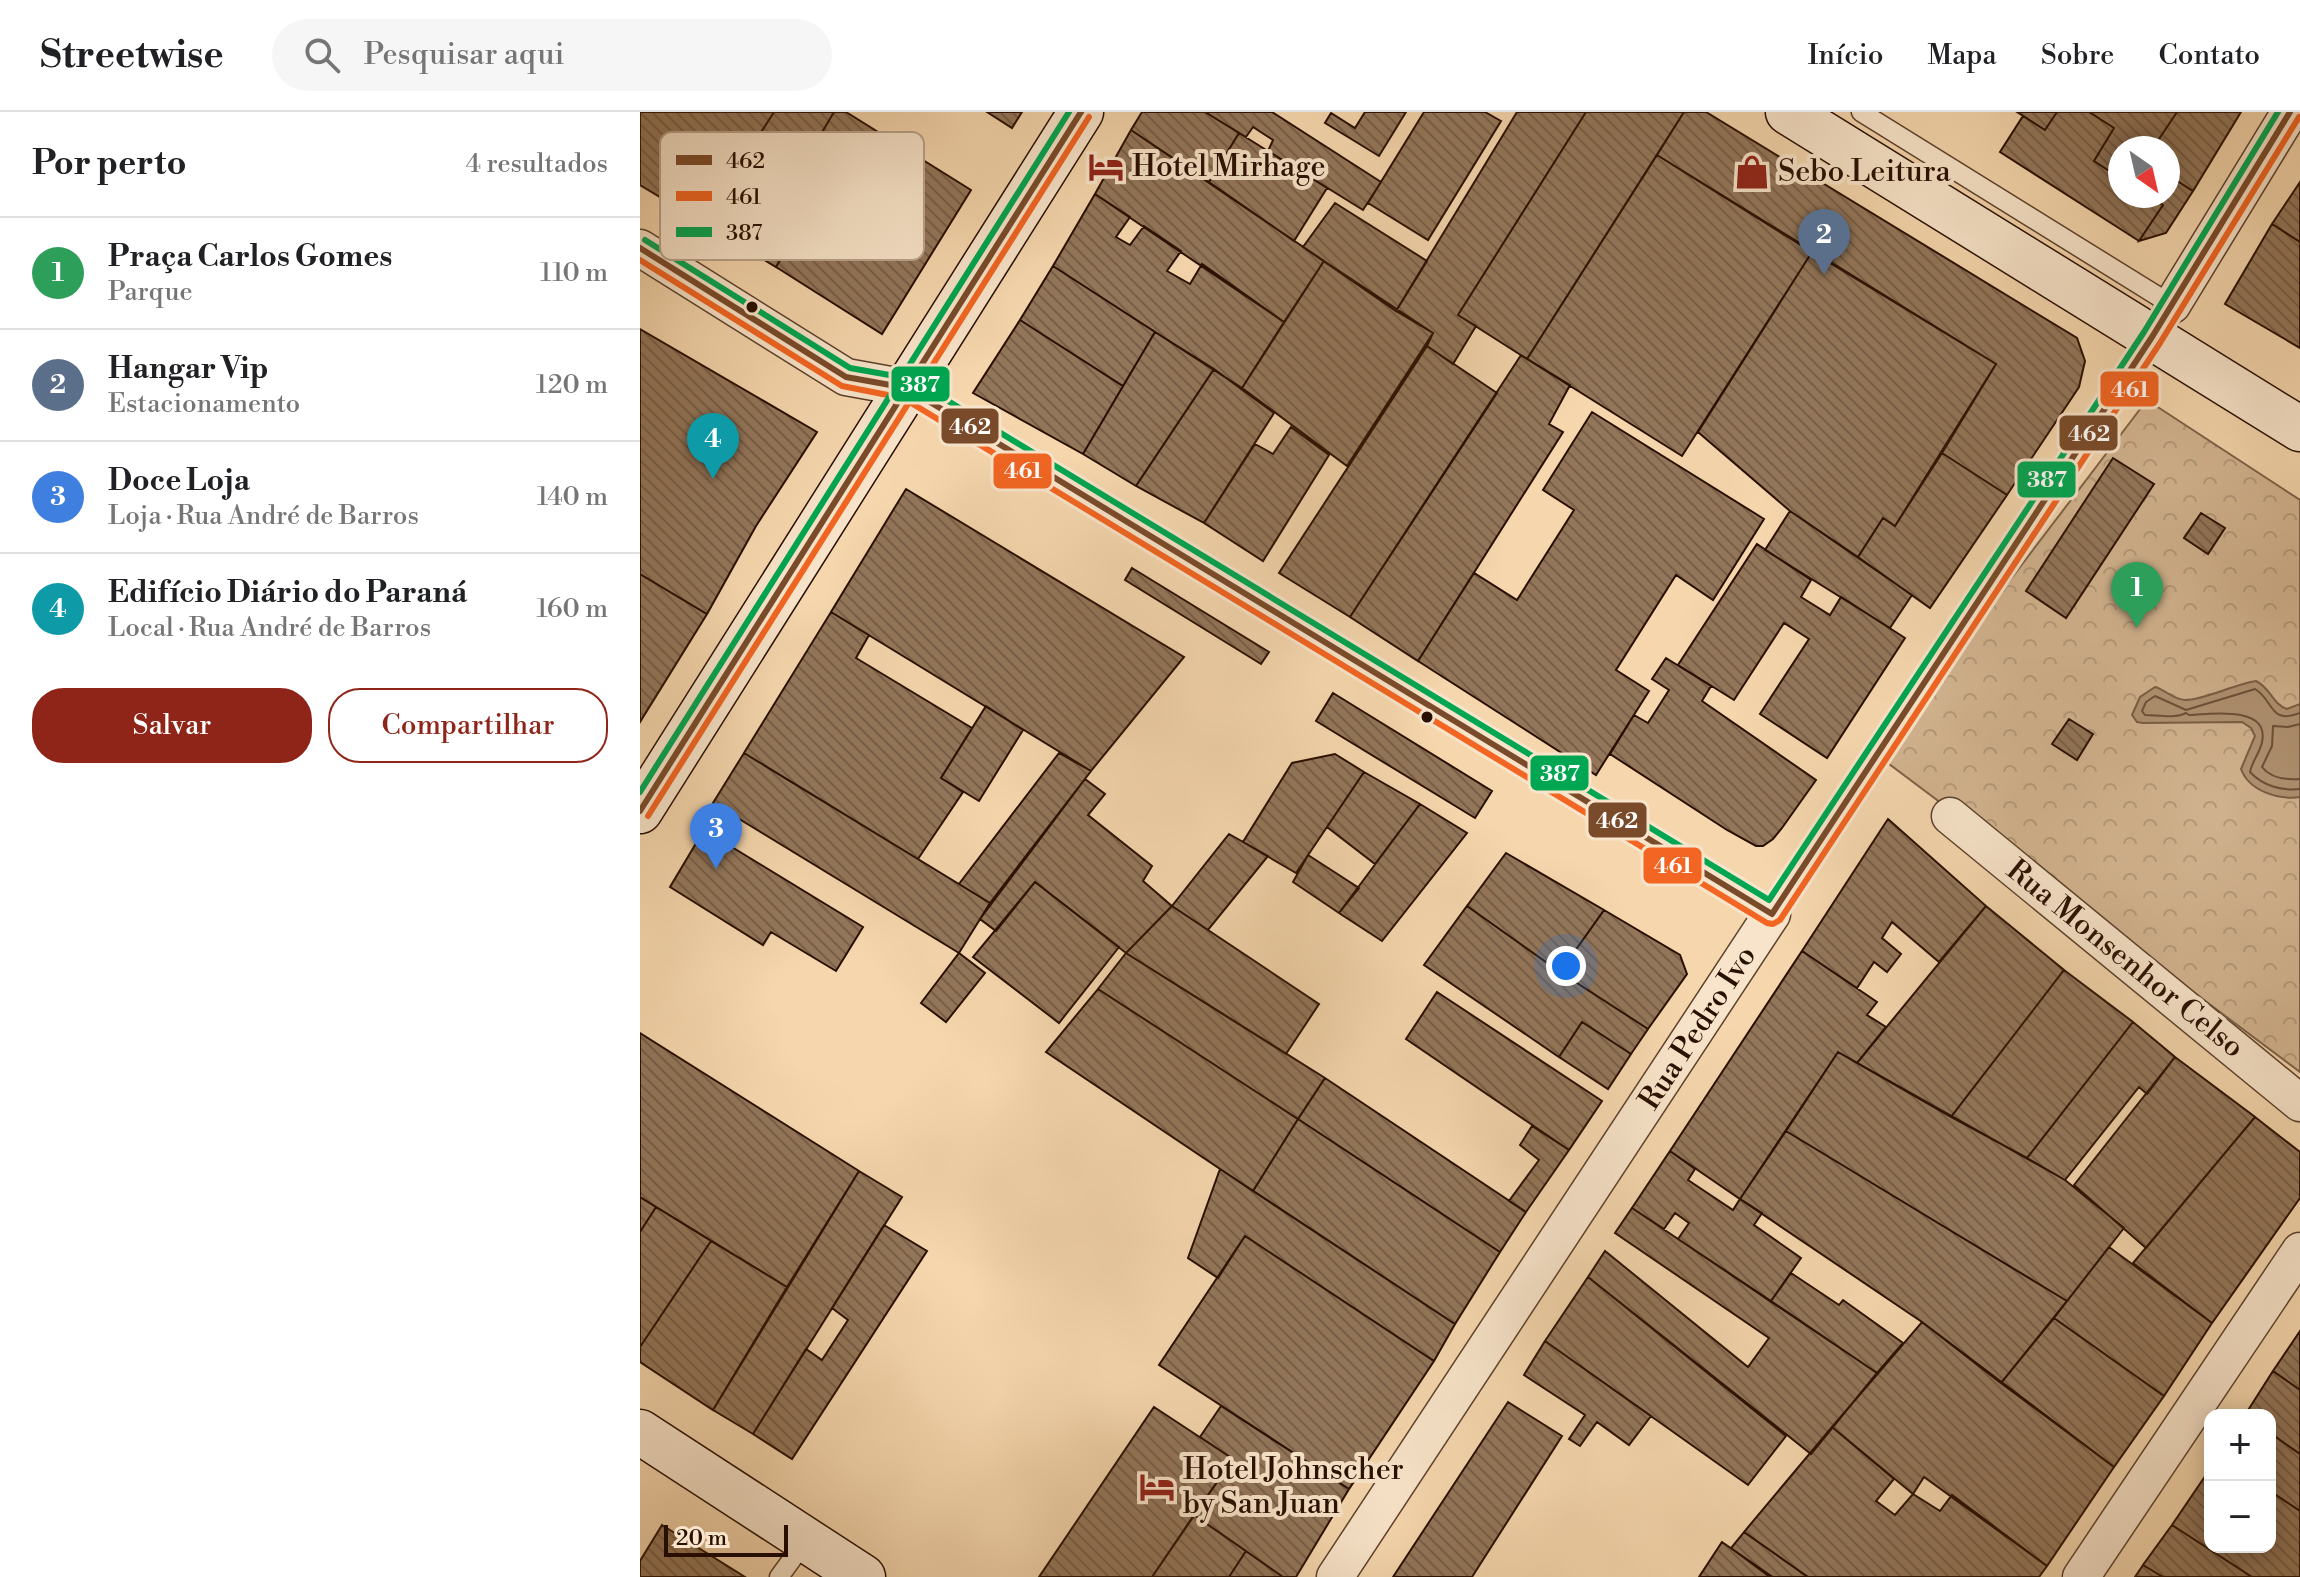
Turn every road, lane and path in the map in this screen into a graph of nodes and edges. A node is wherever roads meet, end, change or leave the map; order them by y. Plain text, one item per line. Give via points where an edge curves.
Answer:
1 (1081, 112) edge
2 (1788, 112) edge
3 (1861, 112) edge
4 (2290, 112) edge
5 (640, 248) edge
6 (2162, 321) junction
7 (907, 388) junction
8 (2300, 429) edge
9 (640, 811) edge
10 (1950, 816) dead end
11 (1772, 914) junction
12 (2300, 1103) edge
13 (2300, 1251) edge
14 (640, 1432) edge
15 (806, 1540) junction
16 (779, 1577) edge
17 (863, 1577) edge
18 (1335, 1577) edge
19 (2081, 1577) edge

1 - 7 street
2 - 6 street
3 - 6 lane
4 - 6 street, Rua Pedro Ivo
5 - 7 street via 846,377
6 - 8 street
6 - 11 lane, Rua Pedro Ivo
7 - 9 street
7 - 11 lane
10 - 12 street, Rua Monsenhor Celso
11 - 18 street, Rua Pedro Ivo
13 - 19 street
14 - 15 street
15 - 16 lane
15 - 17 street

